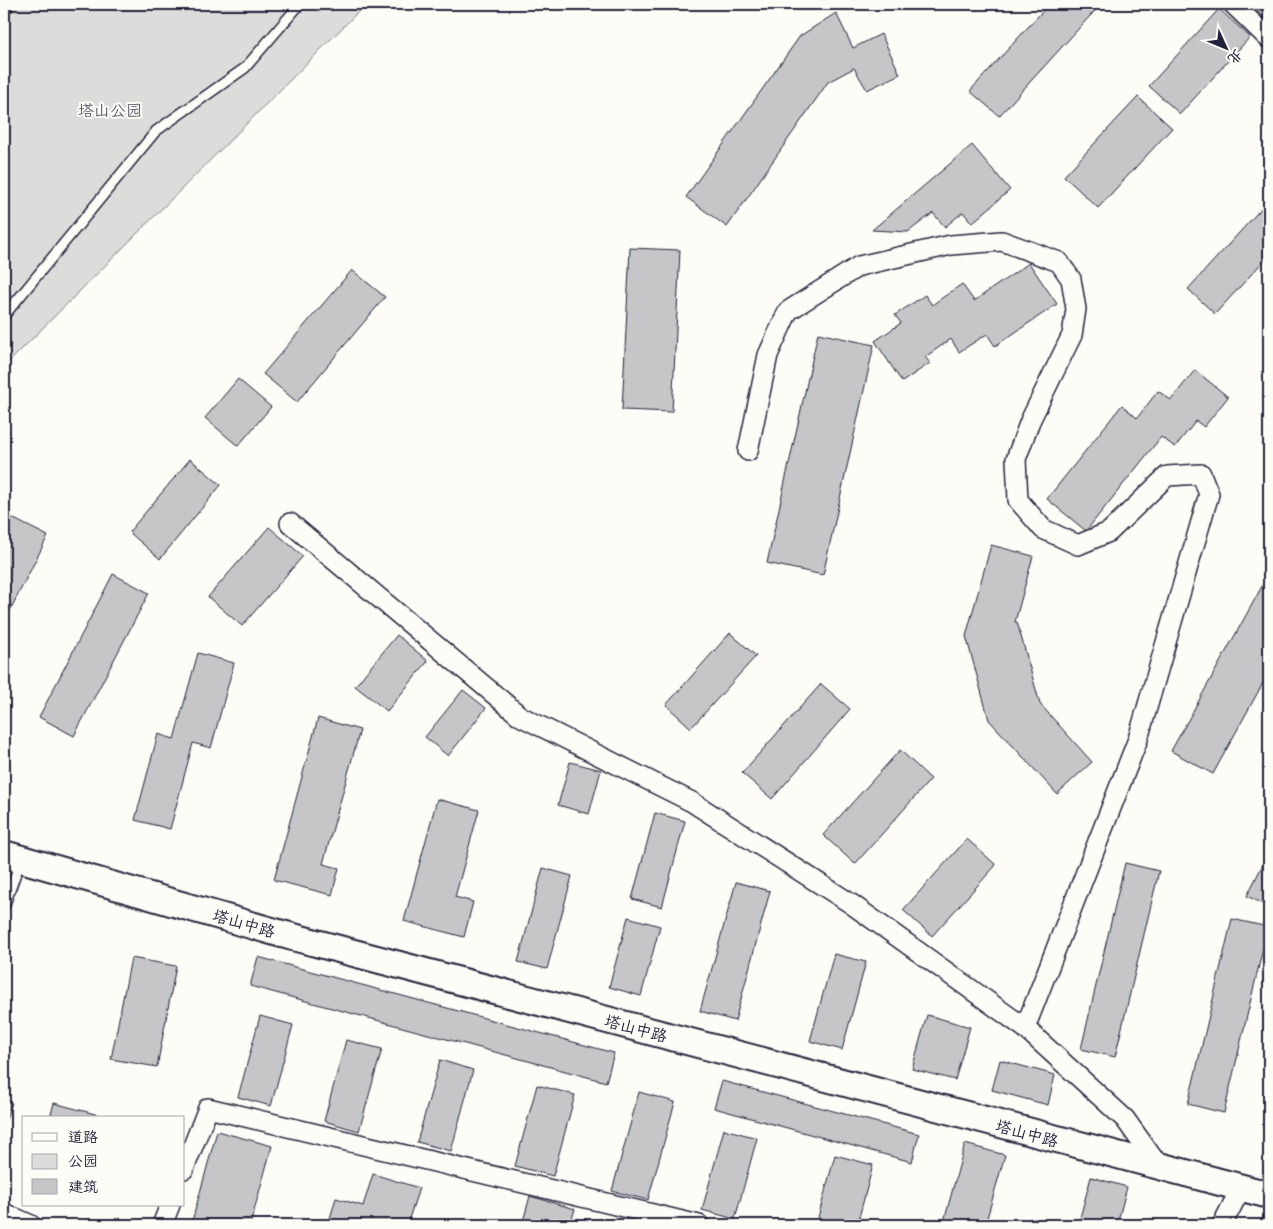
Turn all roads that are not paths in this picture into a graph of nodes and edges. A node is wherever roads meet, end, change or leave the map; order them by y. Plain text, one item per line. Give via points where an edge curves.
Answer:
1 (300, 4) edge
2 (1233, 4) edge
3 (1269, 38) edge
4 (4, 316) edge
5 (748, 451) dead end
6 (290, 523) dead end
7 (12, 857) edge
8 (4, 907) edge
9 (1025, 1028) junction
10 (185, 1166) edge
11 (1160, 1168) junction
12 (1241, 1188) junction
13 (1269, 1195) edge
14 (170, 1206) edge
15 (4, 1213) edge
16 (32, 1225) edge
17 (162, 1225) edge
18 (699, 1225) edge
19 (1222, 1225) edge

1 - 4 lane via 245,68 156,131
2 - 3 street
5 - 9 street via 768,355 788,311 859,266 951,245 1002,241 1059,262 1070,279 1076,309 1072,335 1030,421 1016,459 1018,500 1043,529 1078,545 1110,532 1167,476 1200,474 1209,494 1138,740
6 - 9 street via 520,716 692,802 850,903
7 - 8 lane
7 - 11 street, 塔山中路 via 282,934
9 - 11 street via 1125,1119
10 - 18 street via 208,1108
11 - 12 street, 塔山中路
12 - 13 street, 塔山中路
12 - 19 street
14 - 17 street
15 - 16 street

